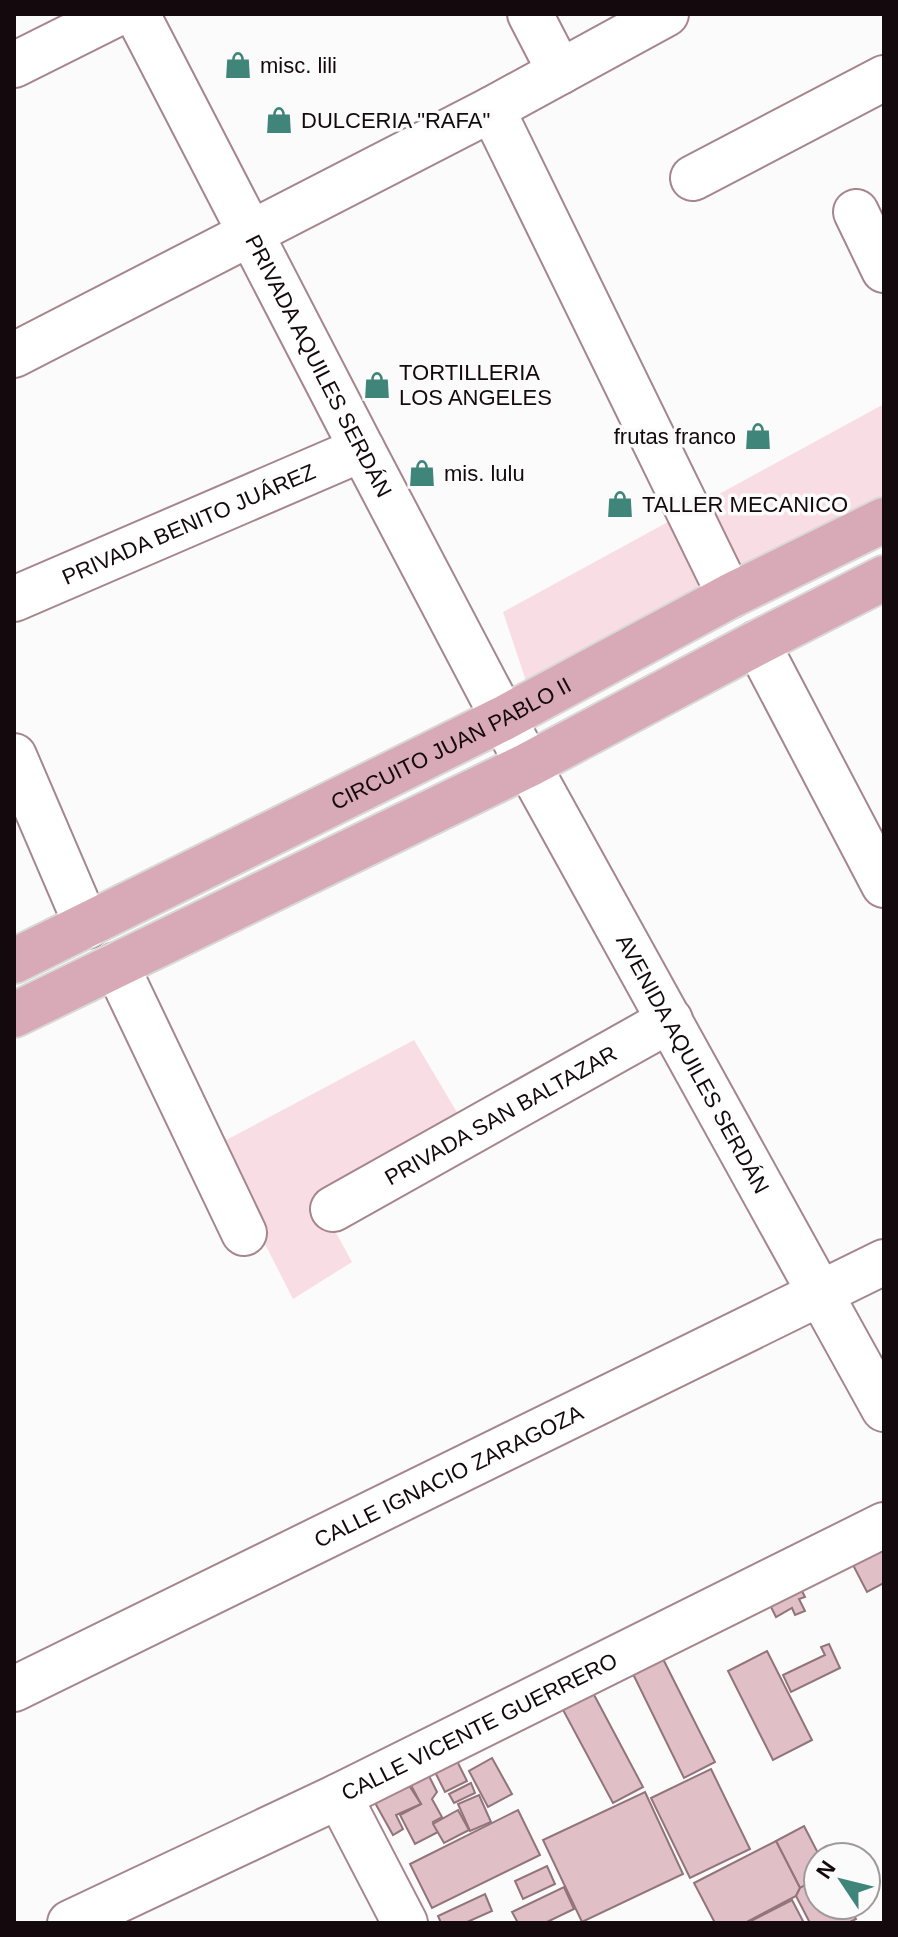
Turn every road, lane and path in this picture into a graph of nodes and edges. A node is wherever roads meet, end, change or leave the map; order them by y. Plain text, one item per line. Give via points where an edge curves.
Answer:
1 (116, 14) edge
2 (137, 14) edge
3 (530, 14) edge
4 (666, 14) edge
5 (14, 65) edge
6 (560, 72) junction
7 (884, 78) edge
8 (492, 109) junction
9 (693, 178) dead end
10 (856, 212) dead end
11 (250, 233) junction
12 (884, 270) edge
13 (14, 355) edge
14 (362, 449) junction
15 (884, 520) edge
16 (884, 578) edge
17 (730, 596) junction
18 (14, 599) edge
19 (757, 643) junction
20 (504, 718) junction
21 (14, 756) edge
22 (528, 765) junction
23 (884, 885) edge
24 (87, 926) junction
25 (14, 961) edge
26 (116, 965) junction
27 (14, 1015) edge
28 (670, 1020) junction
29 (333, 1209) dead end
30 (244, 1233) dead end
31 (884, 1262) edge
32 (821, 1292) junction
33 (884, 1409) edge
34 (884, 1525) edge
35 (14, 1689) edge
36 (339, 1796) junction
37 (70, 1923) edge
38 (405, 1923) edge

1 - 5 street
2 - 11 street, PRIVADA AQUILES SERDÁN
3 - 6 street
4 - 6 street
6 - 8 street
7 - 9 street
8 - 11 street
8 - 17 street
10 - 12 street
11 - 13 street
11 - 14 street, PRIVADA AQUILES SERDÁN
14 - 18 street, PRIVADA BENITO JUÁREZ
14 - 20 street, PRIVADA AQUILES SERDÁN
15 - 17 main road, CIRCUITO JUAN PABLO II
16 - 19 main road
17 - 20 main road, CIRCUITO JUAN PABLO II
19 - 22 main road
19 - 23 street
20 - 22 street, AVENIDA AQUILES SERDÁN
20 - 24 main road, CIRCUITO JUAN PABLO II
21 - 24 street
22 - 26 main road
22 - 28 street, AVENIDA AQUILES SERDÁN
24 - 25 main road, CIRCUITO JUAN PABLO II
26 - 27 main road
26 - 30 street
28 - 29 street, PRIVADA SAN BALTAZAR
28 - 32 street, AVENIDA AQUILES SERDÁN
31 - 32 street, CALLE IGNACIO ZARAGOZA
32 - 33 street, AVENIDA AQUILES SERDÁN
32 - 35 street, CALLE IGNACIO ZARAGOZA
34 - 36 street, CALLE VICENTE GUERRERO via 506,1723
36 - 37 street, CALLE VICENTE GUERRERO
36 - 38 street

